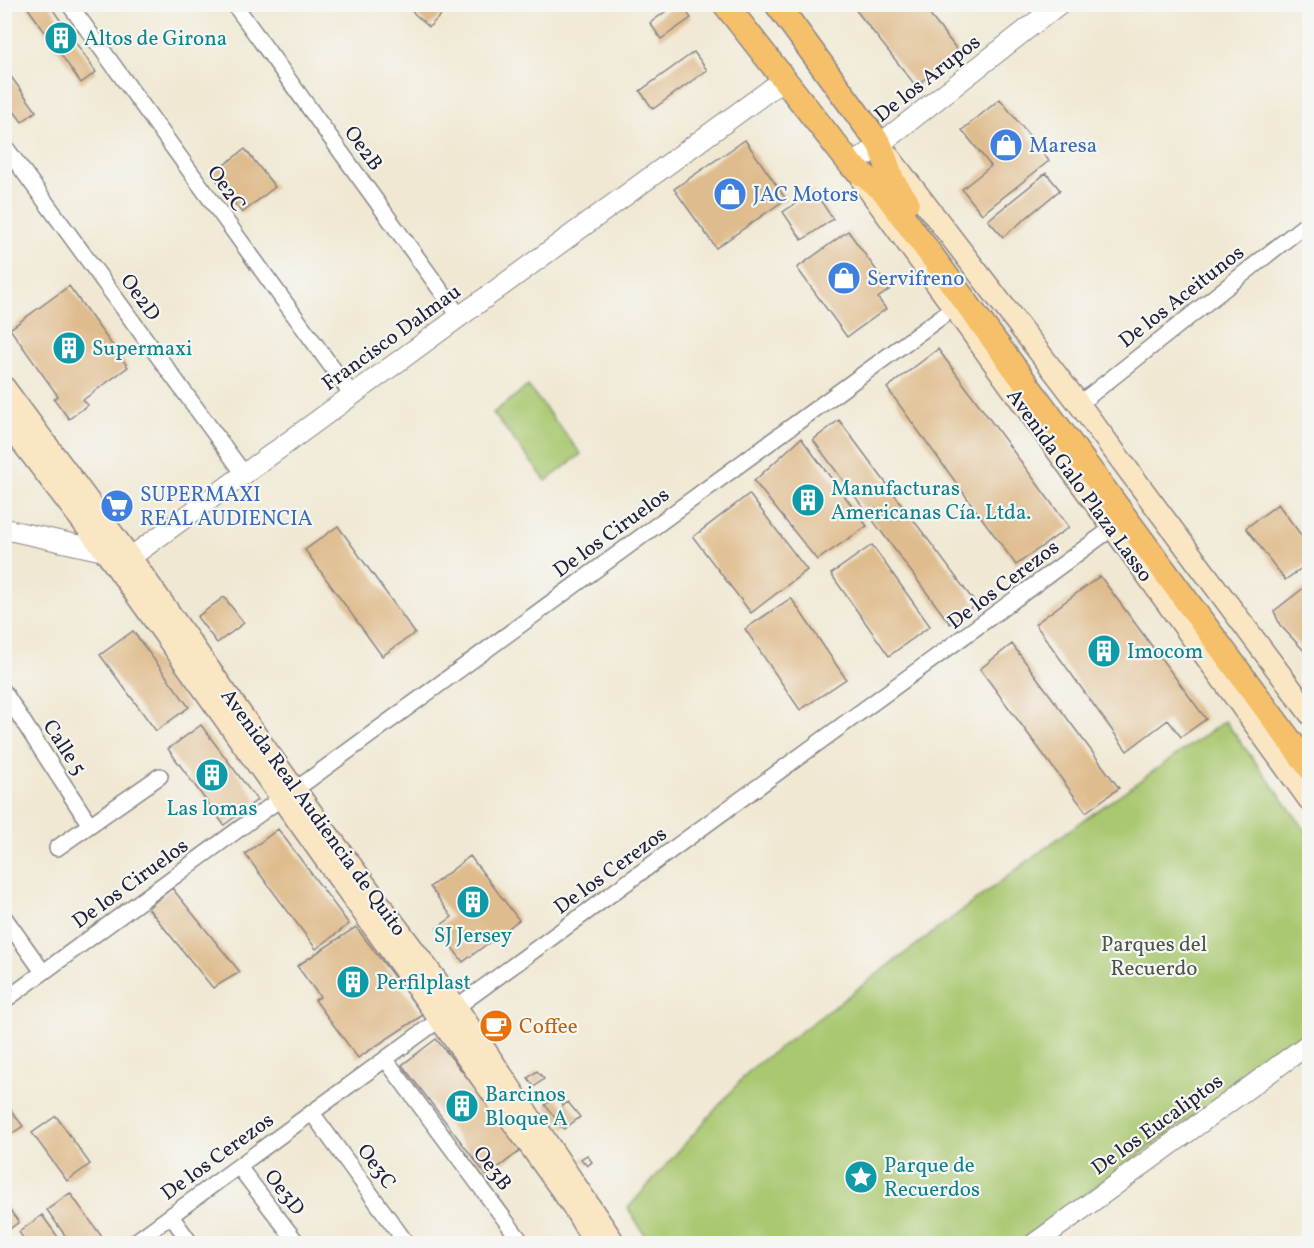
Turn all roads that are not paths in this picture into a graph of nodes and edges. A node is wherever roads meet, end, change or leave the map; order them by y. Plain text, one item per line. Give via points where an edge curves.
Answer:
1 (69, 4) edge
2 (234, 4) edge
3 (725, 4) edge
4 (777, 4) edge
5 (1059, 4) edge
6 (783, 80) junction
7 (4, 145) edge
8 (880, 145) junction
9 (852, 166) junction
10 (1310, 221) edge
11 (952, 309) junction
12 (460, 317) junction
13 (4, 387) edge
14 (352, 395) junction
15 (1079, 404) junction
16 (4, 419) edge
17 (244, 474) junction
18 (4, 529) edge
19 (1111, 529) junction
20 (104, 550) junction
21 (130, 557) junction
22 (4, 692) edge
23 (1310, 714) edge
24 (1310, 746) edge
25 (1310, 768) edge
26 (160, 776) dead end
27 (287, 795) junction
28 (1310, 801) edge
29 (90, 825) junction
30 (57, 848) dead end
31 (4, 917) edge
32 (43, 972) junction
33 (4, 1001) edge
34 (449, 1014) junction
35 (1310, 1043) edge
36 (386, 1060) junction
37 (312, 1113) junction
38 (239, 1167) junction
39 (171, 1216) junction
40 (132, 1244) edge
41 (191, 1244) edge
42 (298, 1244) edge
43 (407, 1244) edge
44 (524, 1244) edge
45 (595, 1244) edge
46 (615, 1244) edge
47 (1034, 1244) edge

1 - 14 street, Oe2C
2 - 12 street, Oe2B
3 - 6 main road, Avenida Galo Plaza Lasso
4 - 8 main road, Avenida Galo Plaza Lasso
5 - 8 street, De los Arupos
6 - 9 main road, Avenida Galo Plaza Lasso
6 - 12 street, Francisco Dalmau
7 - 17 street, Oe2D
8 - 9 street, De los Arupos
8 - 15 main road, Avenida Galo Plaza Lasso
8 - 24 main road, Avenida Galo Plaza Lasso via 900,192
9 - 11 main road, Avenida Galo Plaza Lasso
9 - 25 main road, Avenida Galo Plaza Lasso via 883,190
10 - 15 street, De los Aceitunos
11 - 19 main road, Avenida Galo Plaza Lasso
11 - 27 street, De los Ciruelos
12 - 14 street, Francisco Dalmau
13 - 21 main road, Avenida Real Audiencia de Quito
14 - 17 street, Francisco Dalmau
15 - 23 main road, Avenida Galo Plaza Lasso
16 - 20 main road, Avenida Real Audiencia de Quito
17 - 21 street, Francisco Dalmau
18 - 20 street
19 - 28 main road, Avenida Galo Plaza Lasso
19 - 34 street, De los Cerezos
20 - 21 street
20 - 27 main road, Avenida Real Audiencia de Quito
21 - 27 main road, Avenida Real Audiencia de Quito
22 - 29 street, Calle 5
26 - 29 street
27 - 32 street, De los Ciruelos
27 - 34 main road, Avenida Real Audiencia de Quito
29 - 30 street
31 - 32 street
32 - 33 street, De los Ciruelos
34 - 36 street, De los Cerezos
34 - 45 main road, Avenida Real Audiencia de Quito
34 - 46 main road, Avenida Real Audiencia de Quito
35 - 47 street, De los Eucaliptos
36 - 37 street, De los Cerezos
36 - 44 street, Oe3B
37 - 38 street, De los Cerezos
37 - 43 street, Oe3C
38 - 39 street, De los Cerezos
38 - 42 street, Oe3D
39 - 40 street, De los Cerezos
39 - 41 street

